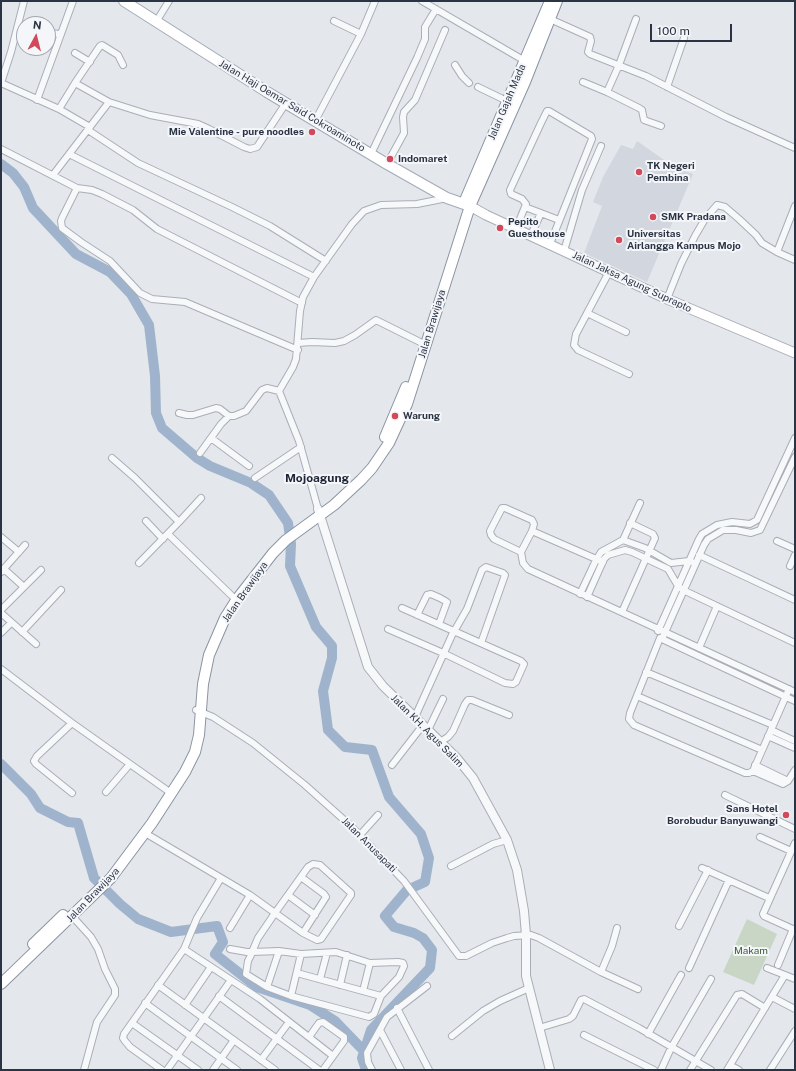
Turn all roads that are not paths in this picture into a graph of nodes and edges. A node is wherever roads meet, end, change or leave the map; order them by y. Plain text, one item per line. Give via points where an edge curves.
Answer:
1 (24, 1) edge
2 (73, 1) edge
3 (124, 1) edge
4 (169, 1) edge
5 (367, 1) edge
6 (422, 1) edge
7 (550, 1) edge
8 (557, 1) edge
9 (375, 3) edge
10 (436, 10) junction
11 (20, 16) edge
12 (550, 19) junction
13 (636, 19) dead end
14 (334, 21) dead end
15 (156, 22) junction
16 (16, 28) edge
17 (445, 30) dead end
18 (56, 34) edge
19 (61, 34) junction
20 (361, 34) junction
21 (684, 38) dead end
22 (536, 44) junction
23 (75, 53) dead end
24 (525, 60) junction
25 (90, 62) junction
26 (123, 65) dead end
27 (455, 65) dead end
28 (619, 65) junction
29 (583, 82) dead end
30 (1, 83) edge
31 (75, 83) junction
32 (470, 83) dead end
33 (478, 87) dead end
34 (667, 87) junction
35 (607, 92) junction
36 (37, 100) junction
37 (109, 102) junction
38 (286, 103) junction
39 (511, 103) junction
40 (59, 109) junction
41 (315, 121) junction
42 (661, 126) dead end
43 (89, 128) junction
44 (602, 146) dead end
45 (795, 148) edge
46 (1, 149) edge
47 (69, 154) junction
48 (371, 154) junction
49 (387, 164) junction
50 (53, 175) junction
51 (77, 188) junction
52 (447, 198) junction
53 (467, 204) junction
54 (795, 206) edge
55 (525, 207) junction
56 (541, 213) junction
57 (559, 220) junction
58 (516, 229) junction
59 (531, 235) junction
60 (550, 244) junction
61 (564, 251) junction
62 (777, 252) junction
63 (795, 260) edge
64 (326, 261) junction
65 (609, 272) junction
66 (314, 277) junction
67 (667, 299) junction
68 (302, 303) junction
69 (435, 303) junction
70 (587, 313) junction
71 (626, 332) dead end
72 (420, 342) junction
73 (298, 343) junction
74 (298, 350) junction
75 (795, 353) edge
76 (629, 374) dead end
77 (279, 391) junction
78 (179, 413) dead end
79 (229, 416) junction
80 (211, 438) junction
81 (795, 438) edge
82 (301, 447) junction
83 (200, 452) dead end
84 (795, 457) edge
85 (112, 458) dead end
86 (249, 466) dead end
87 (781, 467) junction
88 (788, 470) junction
89 (795, 474) edge
90 (255, 478) dead end
91 (201, 498) dead end
92 (640, 503) dead end
93 (319, 512) junction
94 (146, 521) dead end
95 (178, 522) junction
96 (630, 523) junction
97 (532, 531) junction
98 (168, 534) junction
99 (1, 537) edge
100 (163, 538) junction
101 (285, 538) junction
102 (623, 540) junction
103 (777, 541) dead end
104 (25, 545) dead end
105 (795, 549) edge
106 (650, 551) junction
107 (19, 552) junction
108 (521, 552) junction
109 (700, 555) junction
110 (795, 555) edge
111 (646, 559) junction
112 (599, 561) junction
113 (692, 562) junction
114 (139, 563) dead end
115 (670, 566) junction
116 (790, 566) dead end
117 (3, 570) edge
118 (41, 570) dead end
119 (24, 587) junction
120 (681, 588) junction
121 (61, 590) dead end
122 (580, 594) junction
123 (232, 596) junction
124 (587, 597) junction
125 (795, 600) edge
126 (717, 606) junction
127 (402, 608) dead end
128 (1, 612) edge
129 (622, 612) junction
130 (418, 615) junction
131 (11, 623) junction
132 (439, 624) junction
133 (388, 629) dead end
134 (455, 631) junction
135 (662, 631) junction
136 (22, 632) junction
137 (1, 633) edge
138 (661, 639) junction
139 (481, 643) junction
140 (795, 643) edge
141 (36, 644) dead end
142 (699, 648) junction
143 (443, 653) junction
144 (1, 669) edge
145 (646, 672) junction
146 (792, 690) edge
147 (637, 696) junction
148 (786, 696) junction
149 (443, 699) dead end
150 (795, 701) edge
151 (198, 711) junction
152 (509, 715) dead end
153 (415, 718) junction
154 (72, 723) junction
155 (425, 728) junction
156 (771, 730) junction
157 (795, 741) edge
158 (440, 742) junction
159 (795, 748) edge
160 (762, 750) junction
161 (130, 764) junction
162 (392, 765) dead end
163 (754, 768) junction
164 (795, 770) edge
165 (106, 792) dead end
166 (169, 792) junction
167 (72, 793) dead end
168 (725, 795) dead end
169 (378, 815) dead end
170 (795, 829) edge
171 (145, 833) junction
172 (360, 835) junction
173 (760, 837) dead end
174 (507, 840) junction
175 (795, 843) edge
176 (791, 851) junction
177 (451, 866) dead end
178 (301, 877) junction
179 (221, 878) junction
180 (106, 879) junction
181 (729, 880) junction
182 (92, 892) junction
183 (250, 895) junction
184 (288, 895) junction
185 (769, 898) junction
186 (275, 913) junction
187 (315, 915) junction
188 (72, 916) junction
189 (679, 926) dead end
190 (230, 928) dead end
191 (617, 928) dead end
192 (794, 929) edge
193 (302, 932) junction
194 (526, 935) junction
195 (184, 949) junction
196 (230, 949) dead end
197 (278, 951) junction
198 (252, 952) junction
199 (327, 953) junction
200 (301, 954) junction
201 (347, 955) junction
202 (370, 963) junction
203 (778, 965) dead end
204 (211, 967) junction
205 (689, 968) dead end
206 (767, 968) dead end
207 (601, 972) junction
208 (297, 973) junction
209 (1, 975) edge
210 (681, 975) dead end
211 (785, 975) junction
212 (320, 979) junction
213 (711, 979) dead end
214 (795, 979) edge
215 (231, 980) junction
216 (1, 984) edge
217 (158, 985) junction
218 (340, 985) junction
219 (427, 986) dead end
220 (267, 987) junction
221 (529, 988) junction
222 (638, 989) dead end
223 (363, 991) junction
224 (219, 996) junction
225 (291, 996) junction
226 (381, 996) junction
227 (772, 997) junction
228 (145, 1003) junction
229 (185, 1005) junction
230 (397, 1008) junction
231 (765, 1008) junction
232 (795, 1010) edge
233 (204, 1018) junction
234 (289, 1022) junction
235 (132, 1023) junction
236 (539, 1028) junction
237 (380, 1030) junction
238 (795, 1031) edge
239 (648, 1034) junction
240 (584, 1035) dead end
241 (191, 1036) junction
242 (452, 1036) dead end
243 (309, 1037) junction
244 (277, 1039) junction
245 (234, 1040) junction
246 (671, 1048) junction
247 (178, 1055) junction
248 (333, 1056) junction
249 (221, 1058) junction
250 (261, 1060) junction
251 (695, 1061) junction
252 (729, 1067) edge
253 (84, 1070) edge
254 (162, 1070) edge
255 (167, 1070) edge
256 (198, 1070) edge
257 (213, 1070) edge
258 (237, 1070) edge
259 (275, 1070) edge
260 (319, 1070) edge
261 (323, 1070) edge
262 (372, 1070) edge
263 (401, 1070) edge
264 (429, 1070) edge
265 (548, 1070) edge
266 (654, 1070) edge
267 (661, 1070) edge
268 (690, 1070) edge
269 (711, 1070) edge
270 (739, 1070) edge
271 (770, 1070) edge

1 - 11 street
2 - 19 street
3 - 15 main road, Jalan Haji Oemar Said Cokroaminoto
4 - 15 street
5 - 9 street
6 - 10 street
7 - 22 main road, Jalan Gajah Mada
8 - 12 main road
9 - 20 street
10 - 24 street
10 - 48 street via 425,27 425,39 417,58
12 - 22 main road
12 - 28 street via 590,37 588,53
13 - 28 street
14 - 20 street
15 - 38 main road, Jalan Haji Oemar Said Cokroaminoto
16 - 30 street
17 - 49 street via 415,100 404,112 404,133
18 - 19 street
19 - 36 street
20 - 41 street
21 - 34 street
22 - 24 main road, Jalan Gajah Mada
22 - 39 main road
23 - 25 street
24 - 39 main road, Jalan Gajah Mada
25 - 26 street via 102,45 118,55
25 - 31 street
27 - 32 street
28 - 34 street
28 - 35 street
29 - 35 street
30 - 36 street
31 - 37 street
31 - 40 street
33 - 39 street
34 - 45 street
35 - 42 street via 641,109 644,120
36 - 40 street
37 - 38 street via 150,115 198,124 250,150 257,146
37 - 43 street
38 - 41 main road, Jalan Haji Oemar Said Cokroaminoto
39 - 53 main road, Jalan Gajah Mada
39 - 53 main road, Jalan Brawijaya via 477,191
40 - 43 street
41 - 48 main road, Jalan Haji Oemar Said Cokroaminoto
43 - 47 street
43 - 64 street via 138,163 270,226
44 - 61 street via 582,190
46 - 50 street
47 - 50 street
47 - 66 street
48 - 49 main road, Jalan Haji Oemar Said Cokroaminoto
49 - 52 main road, Jalan Haji Oemar Said Cokroaminoto
50 - 51 street
51 - 68 street via 102,194 133,210 157,229
51 - 74 street via 62,218 62,228 110,261 140,293 152,299 185,302
52 - 53 main road, Jalan Haji Oemar Said Cokroaminoto
52 - 64 street via 417,204 381,205 364,211
53 - 58 main road, Jalan Jaksa Agung Suprapto
53 - 69 main road, Jalan Brawijaya
54 - 62 street
55 - 56 street
55 - 57 street via 525,201 511,194 510,190 549,111 592,139
55 - 58 street
56 - 57 street
56 - 59 street
57 - 60 street
58 - 59 main road, Jalan Jaksa Agung Suprapto
59 - 60 main road, Jalan Jaksa Agung Suprapto
60 - 61 main road, Jalan Jaksa Agung Suprapto
61 - 65 main road, Jalan Jaksa Agung Suprapto
62 - 63 street
62 - 67 street via 762,243 725,207 716,206 695,236
64 - 66 street
65 - 67 main road, Jalan Jaksa Agung Suprapto
65 - 70 street
66 - 68 street
67 - 75 main road, Jalan Jaksa Agung Suprapto
68 - 73 street
69 - 72 main road, Jalan Brawijaya
69 - 93 main road, Jalan Brawijaya via 407,404 389,443 372,468 347,494
70 - 71 street
70 - 76 street via 576,334 574,345 578,350
72 - 73 street via 376,320 344,341
72 - 93 main road, Jalan Brawijaya via 384,440 360,473
73 - 74 street
74 - 77 street via 293,368
77 - 79 street via 267,388 262,390 246,411
77 - 82 street
78 - 79 street via 193,415 216,408
79 - 80 street
80 - 83 street
80 - 86 street
81 - 87 street
82 - 90 street
82 - 93 street
84 - 88 street
85 - 95 street
87 - 88 street
87 - 113 street via 757,520 750,524 732,522 710,528 698,539
88 - 89 street
88 - 109 street via 760,530 751,533 723,530 708,539
91 - 95 street
92 - 96 street
93 - 101 main road, Jalan Brawijaya
93 - 153 street, Jalan KH. Agus Salim via 368,667
94 - 100 street
95 - 98 street
96 - 102 street
96 - 106 street via 655,537
97 - 108 street
97 - 108 street via 532,520 505,508 500,510 490,531 491,535 494,539
97 - 112 street
98 - 100 street
98 - 123 street
99 - 107 street
100 - 114 street
101 - 123 main road, Jalan Brawijaya via 264,555
101 - 151 main road, Jalan Brawijaya via 225,618 204,673
102 - 106 street
102 - 112 street via 601,552
103 - 105 street
104 - 107 street
106 - 111 street
106 - 115 street
107 - 117 street
108 - 122 street via 523,563 528,569
109 - 113 street
109 - 125 street
110 - 116 street
111 - 112 street via 625,550 608,555
111 - 115 street
111 - 129 street
112 - 122 street
112 - 124 street
113 - 115 street
113 - 120 street
115 - 120 street
117 - 119 street
118 - 119 street
119 - 128 street
120 - 126 street
120 - 135 street
121 - 136 street
122 - 124 street
123 - 151 main road, Jalan Brawijaya via 218,621 201,664 197,689
124 - 129 street
126 - 140 street
126 - 142 street
127 - 130 street
128 - 131 street
129 - 135 street
130 - 132 street
130 - 132 street via 427,595 431,594 447,602
131 - 136 street
131 - 137 street
132 - 134 street
133 - 143 street
134 - 139 street
134 - 139 street via 484,568 503,573 504,580
134 - 143 street
135 - 138 street
135 - 142 street
136 - 141 street
138 - 145 street
138 - 148 street
139 - 143 street via 524,664 514,684 505,683
142 - 146 street
143 - 153 street
144 - 154 street
145 - 147 street
145 - 156 street
146 - 148 street
147 - 160 street
147 - 163 street via 629,718 634,725 745,773
148 - 150 street
148 - 156 street
149 - 155 street
151 - 166 main road, Jalan Brawijaya via 190,749
151 - 172 street, Jalan Anusapati via 213,717 253,743 305,785
152 - 158 street via 468,700 453,732
153 - 155 street, Jalan KH. Agus Salim
154 - 161 street
154 - 167 street via 34,761
155 - 158 street, Jalan KH. Agus Salim
155 - 162 street
156 - 157 street
156 - 159 street
156 - 160 street
158 - 174 street, Jalan KH. Agus Salim via 473,778
160 - 163 street
161 - 165 street
161 - 166 street
163 - 164 street via 788,781
166 - 171 main road, Jalan Brawijaya
166 - 180 main road, Jalan Brawijaya
168 - 170 street
169 - 172 street
171 - 179 street
171 - 180 main road, Jalan Brawijaya via 126,859
172 - 194 street, Jalan Anusapati via 417,896 462,957 499,940
173 - 176 street
174 - 177 street via 493,844
174 - 194 street, Jalan KH. Agus Salim via 521,888
175 - 176 street
176 - 185 street
178 - 184 street
178 - 187 street via 325,896
178 - 193 street via 308,867 313,864 320,865 352,894 321,939 317,940
179 - 183 street
179 - 195 street via 197,918
180 - 182 main road, Jalan Brawijaya
181 - 185 street
181 - 189 street via 705,869
181 - 205 street
182 - 188 main road, Jalan Brawijaya
182 - 209 main road, Jalan Brawijaya
183 - 186 street
183 - 190 street
184 - 186 street
184 - 187 street
185 - 192 street via 764,916
186 - 193 street
186 - 198 street
187 - 193 street
188 - 216 main road, Jalan Brawijaya
188 - 253 street via 91,937 115,989 115,995 96,1022
191 - 207 street
192 - 203 street
194 - 207 street via 539,938
194 - 221 street, Jalan KH. Agus Salim
195 - 204 street
195 - 217 street
196 - 198 street
197 - 198 street
197 - 200 street
197 - 220 street
198 - 220 street via 245,974
199 - 200 street
199 - 201 street
199 - 212 street
200 - 208 street
201 - 202 street
201 - 218 street
202 - 223 street
202 - 226 street via 398,962 404,965 399,977
204 - 215 street
204 - 229 street
206 - 211 street
207 - 222 street
208 - 212 street
208 - 225 street
210 - 239 street
211 - 214 street
211 - 227 street
212 - 218 street
213 - 246 street
215 - 224 street
215 - 234 street
217 - 228 street
217 - 229 street
218 - 223 street
219 - 230 street
220 - 225 street
221 - 236 street, Jalan KH. Agus Salim
221 - 242 street via 500,1001
223 - 226 street
224 - 233 street
224 - 244 street
225 - 226 street via 369,1017 373,1015
227 - 231 street
227 - 232 street
228 - 235 street
228 - 241 street
229 - 233 street
230 - 237 street via 387,1017
230 - 264 street
231 - 251 street via 742,994 737,995
231 - 252 street
233 - 241 street
233 - 245 street
234 - 243 street
234 - 244 street
235 - 247 street
235 - 254 street via 124,1034 125,1042
236 - 239 street via 569,1019 584,999
236 - 265 street, Jalan KH. Agus Salim
237 - 262 street via 366,1057
237 - 263 street
238 - 271 street
239 - 246 street
240 - 266 street
241 - 247 street
241 - 249 street
243 - 248 street
243 - 248 street via 319,1023 323,1022 344,1036 344,1041
244 - 250 street
244 - 260 street
245 - 249 street
245 - 250 street
246 - 251 street
246 - 267 street
247 - 255 street
247 - 256 street
248 - 261 street
249 - 257 street
249 - 258 street
250 - 259 street
251 - 268 street
251 - 269 street
252 - 270 street

